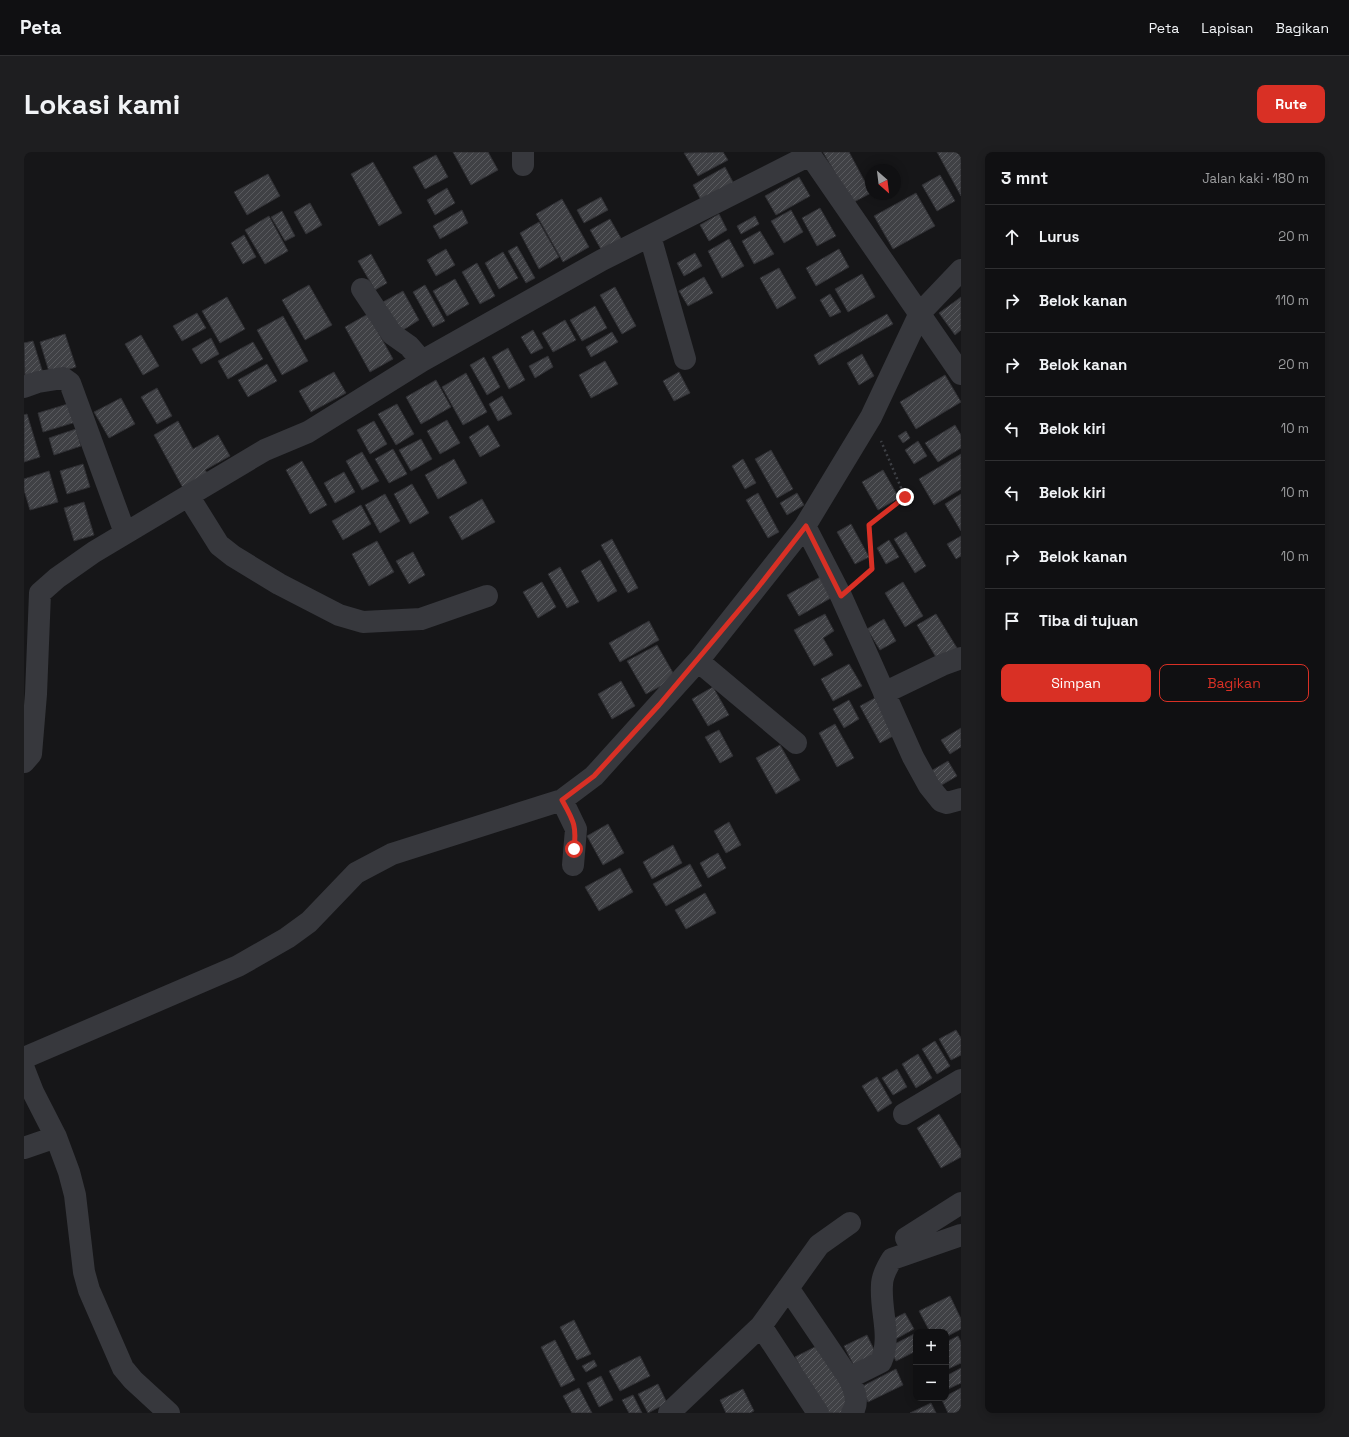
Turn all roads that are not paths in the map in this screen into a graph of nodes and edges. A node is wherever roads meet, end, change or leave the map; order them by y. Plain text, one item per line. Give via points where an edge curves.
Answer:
1 (809, 154) edge
2 (650, 236) junction
3 (961, 270) edge
4 (362, 289) dead end
5 (920, 313) junction
6 (685, 359) dead end
7 (422, 361) junction
8 (961, 374) edge
9 (24, 387) edge
10 (189, 497) junction
11 (806, 526) junction
12 (125, 533) junction
13 (32, 594) edge
14 (487, 596) dead end
15 (961, 658) edge
16 (698, 661) junction
17 (884, 693) junction
18 (796, 743) dead end
19 (24, 762) edge
20 (961, 799) edge
21 (562, 800) junction
22 (573, 865) dead end
23 (24, 1058) edge
24 (24, 1069) edge
25 (961, 1080) edge
26 (904, 1114) dead end
27 (56, 1137) junction
28 (24, 1148) edge
29 (961, 1203) edge
30 (850, 1223) dead end
31 (961, 1235) edge
32 (906, 1238) dead end
33 (788, 1288) junction
34 (761, 1326) junction
35 (849, 1378) junction
36 (169, 1413) edge
37 (669, 1413) edge
38 (818, 1413) edge
39 (852, 1413) edge

1 - 2 street
1 - 5 street
2 - 6 street
2 - 7 street via 602,260
3 - 5 street
4 - 7 street via 392,334 409,346
5 - 8 street
5 - 11 street via 871,417
7 - 10 street via 308,432 265,450
9 - 12 street via 63,378 70,383
10 - 12 street
10 - 14 street via 219,545 279,584 339,615 363,622 421,619
11 - 16 street
11 - 17 street via 841,596
12 - 13 street
13 - 19 street via 36,694 31,754
15 - 17 street
16 - 18 street
16 - 21 street via 594,776
17 - 20 street via 913,757 936,796 947,803
21 - 22 street via 576,829
21 - 23 street via 386,856 356,874 309,922 265,951 238,966
24 - 27 street
25 - 26 street
27 - 28 street
27 - 36 street via 75,1195 84,1272 89,1290 123,1368
29 - 32 street
30 - 33 street via 819,1245
31 - 35 street via 892,1259 882,1284 886,1349 881,1362
33 - 34 street
33 - 35 street
34 - 37 street
34 - 38 street
35 - 39 street via 856,1395

